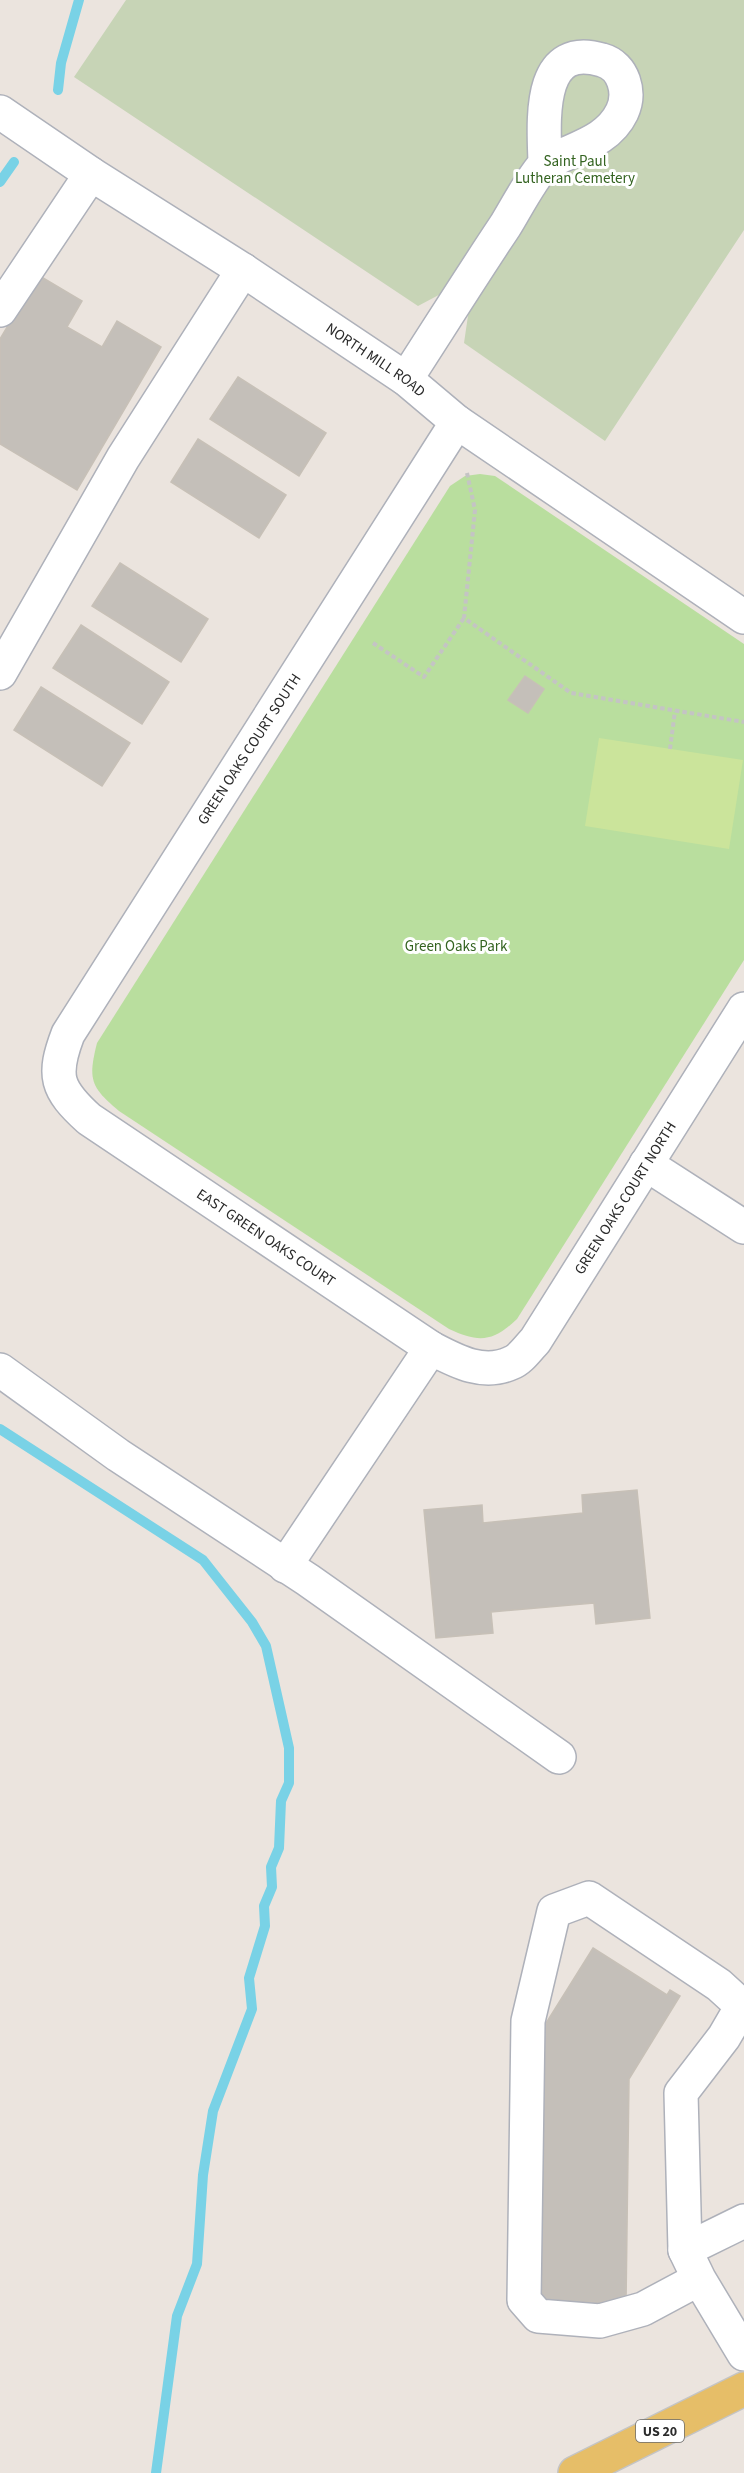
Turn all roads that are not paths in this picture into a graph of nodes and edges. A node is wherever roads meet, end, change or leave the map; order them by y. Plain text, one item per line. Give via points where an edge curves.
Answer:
1 (0, 112) edge
2 (545, 164) dead end
3 (91, 174) junction
4 (243, 270) junction
5 (0, 310) edge
6 (406, 380) junction
7 (457, 422) junction
8 (744, 617) edge
9 (0, 673) edge
10 (744, 1009) edge
11 (59, 1082) joint
12 (646, 1164) junction
13 (744, 1227) edge
14 (431, 1348) junction
15 (488, 1369) joint
16 (0, 1370) edge
17 (285, 1566) junction
18 (559, 1757) dead end
19 (744, 2222) edge
20 (692, 2265) junction
21 (744, 2354) edge
22 (744, 2389) edge
23 (575, 2473) edge

1 - 3 street, NORTH MILL ROAD
2 - 6 street
3 - 4 street, NORTH MILL ROAD
3 - 5 street
4 - 6 street, NORTH MILL ROAD
4 - 9 street via 123,458
6 - 7 street, NORTH MILL ROAD
7 - 8 street, NORTH MILL ROAD
7 - 11 street, GREEN OAKS COURT SOUTH via 68,1034 58,1059
10 - 12 street, GREEN OAKS COURT NORTH
11 - 14 street, EAST GREEN OAKS COURT via 89,1119
12 - 13 street
12 - 15 street, GREEN OAKS COURT NORTH via 535,1341 512,1363
14 - 15 street, EAST GREEN OAKS COURT via 462,1364
14 - 17 street
16 - 17 street via 118,1455
17 - 18 street
19 - 20 street
20 - 20 street via 681,2094 742,2006 719,1985 589,1898 554,1911 528,2020 524,2300 538,2316 600,2321 643,2309
20 - 21 street
22 - 23 main road, US 20

